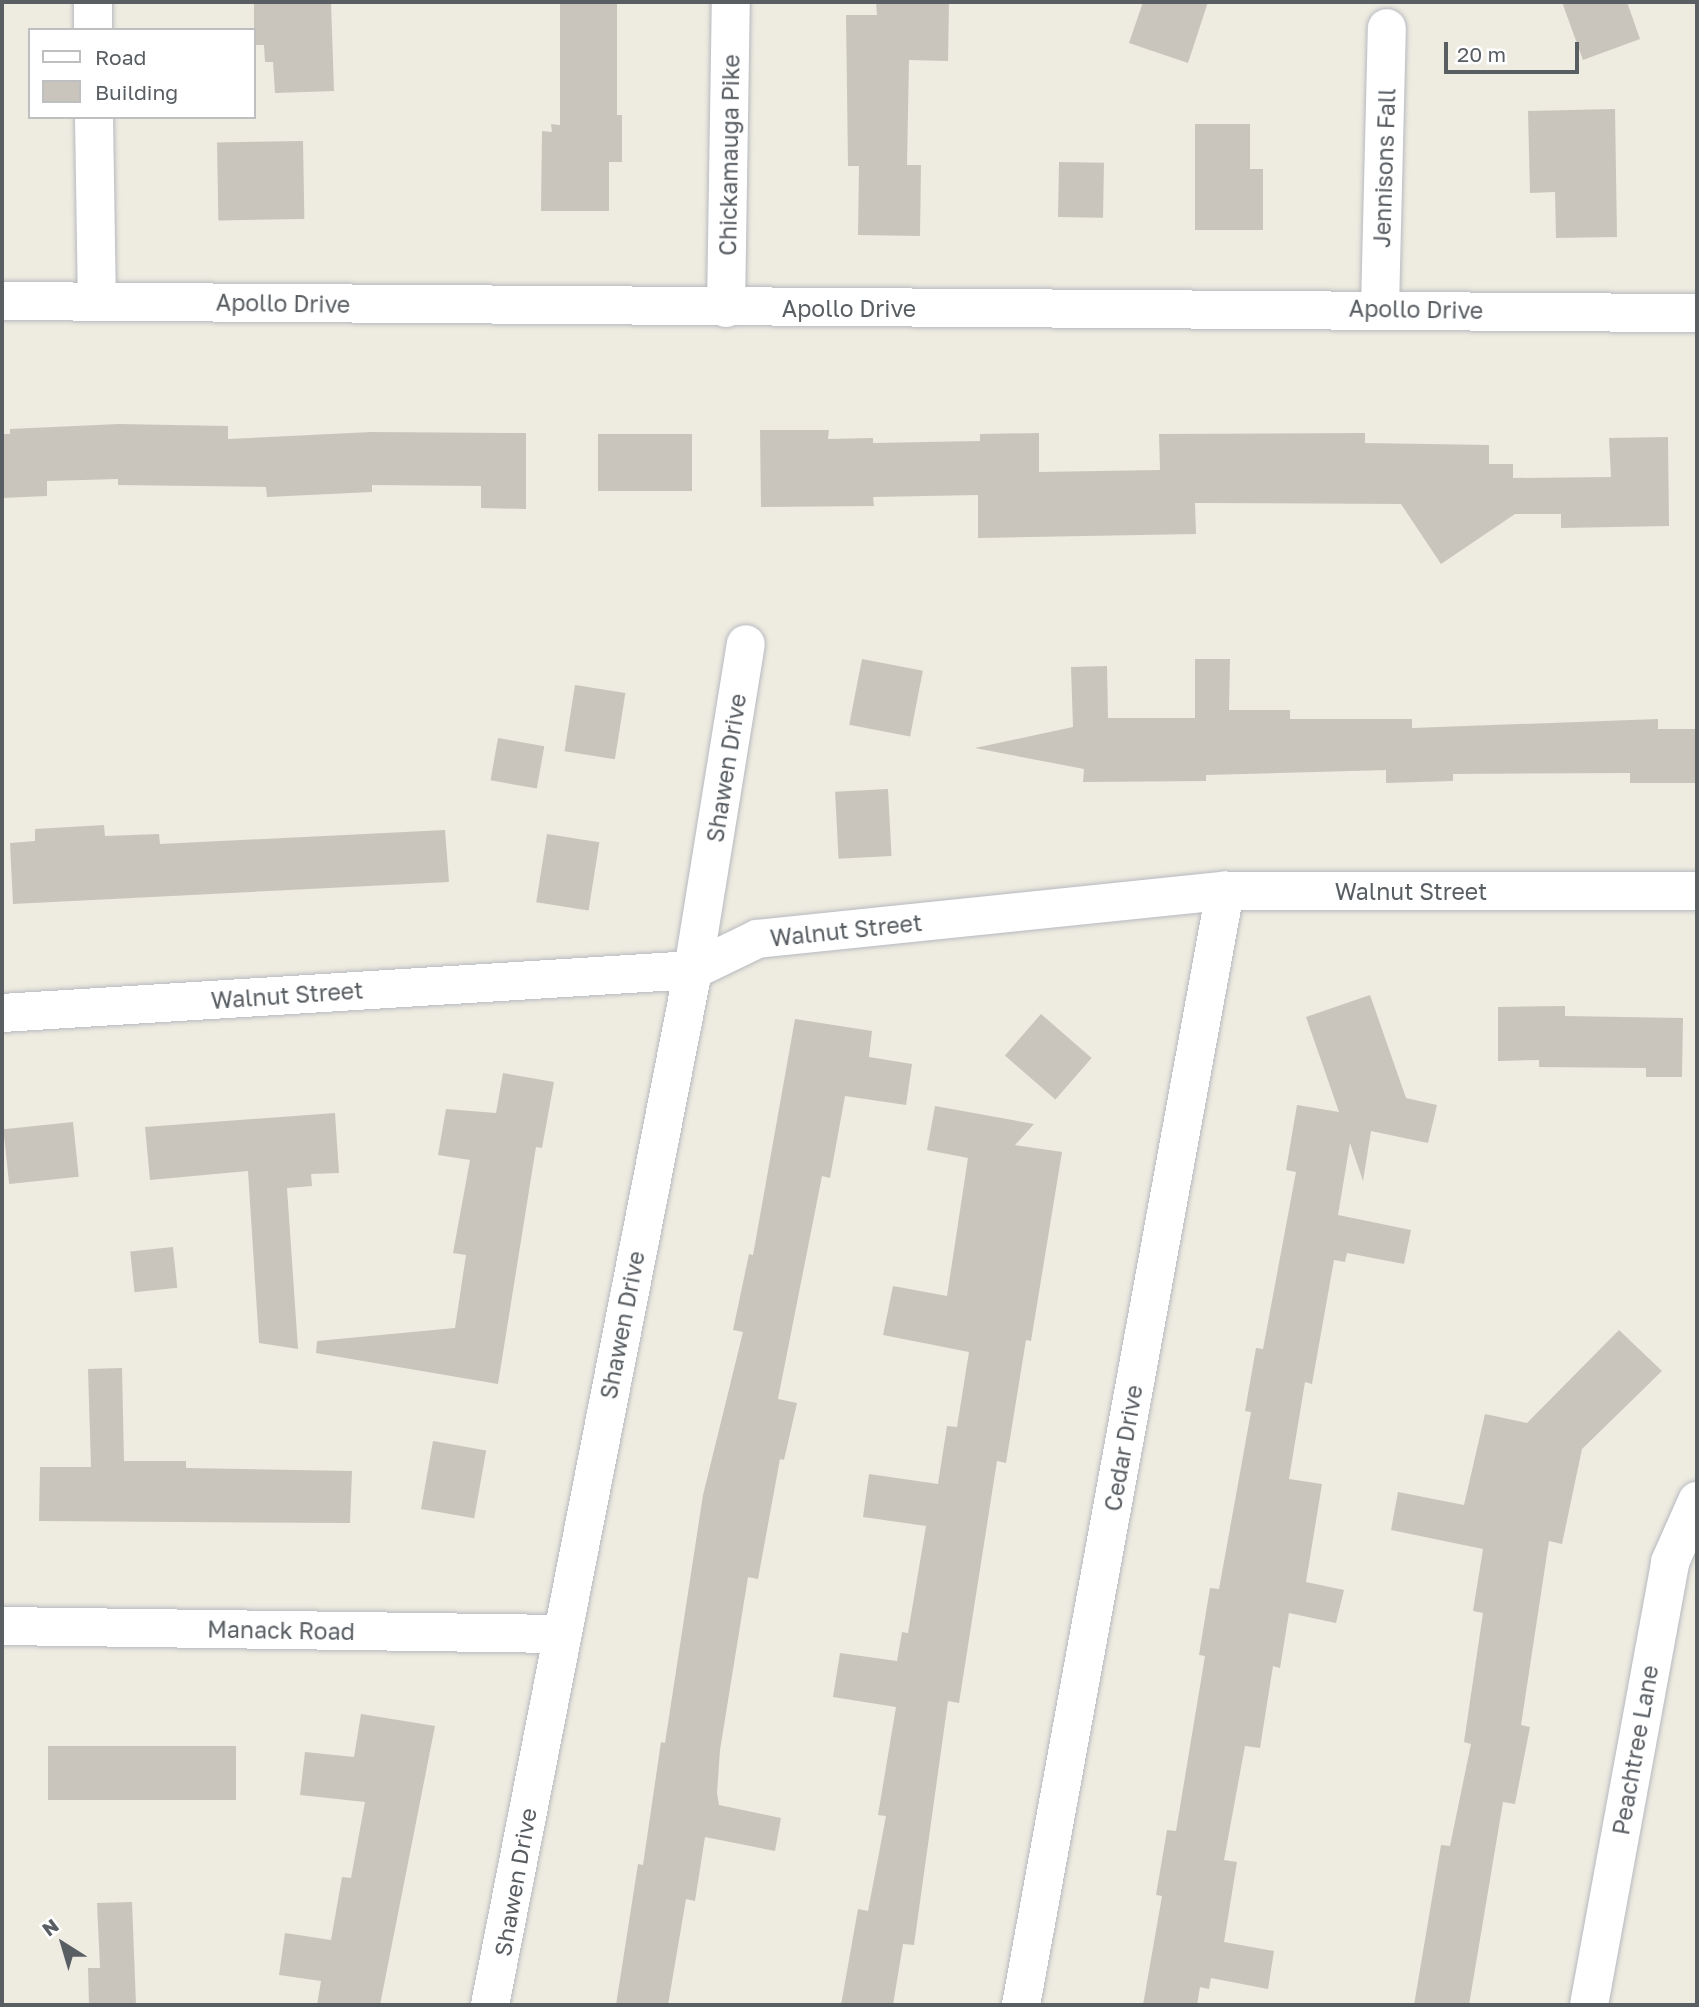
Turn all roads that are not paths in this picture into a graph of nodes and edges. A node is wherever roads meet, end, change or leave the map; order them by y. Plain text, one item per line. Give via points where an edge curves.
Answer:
1 (93, 2) edge
2 (731, 2) edge
3 (1388, 27) dead end
4 (93, 28) edge
5 (94, 119) edge
6 (2, 301) edge
7 (97, 301) junction
8 (726, 308) junction
9 (1380, 308) junction
10 (1697, 313) edge
11 (746, 644) dead end
12 (1225, 891) junction
13 (1697, 891) edge
14 (693, 970) junction
15 (2, 1013) edge
16 (1697, 1500) edge
17 (2, 1626) edge
18 (561, 1634) junction
19 (490, 2005) edge
20 (1021, 2005) edge
21 (1589, 2005) edge

1 - 4 street
2 - 8 street, Chickamauga Pike
3 - 9 street, Jennisons Fall
5 - 7 street
6 - 7 street, Apollo Drive
7 - 8 street, Apollo Drive
8 - 9 street, Apollo Drive
9 - 10 street, Apollo Drive
11 - 14 street, Shawen Drive
12 - 13 street, Walnut Street
12 - 14 street, Walnut Street via 757,939
12 - 20 street, Cedar Drive
14 - 15 street, Walnut Street
14 - 18 street, Shawen Drive
16 - 21 street, Peachtree Lane via 1670,1562
17 - 18 street, Manack Road
18 - 19 street, Shawen Drive

